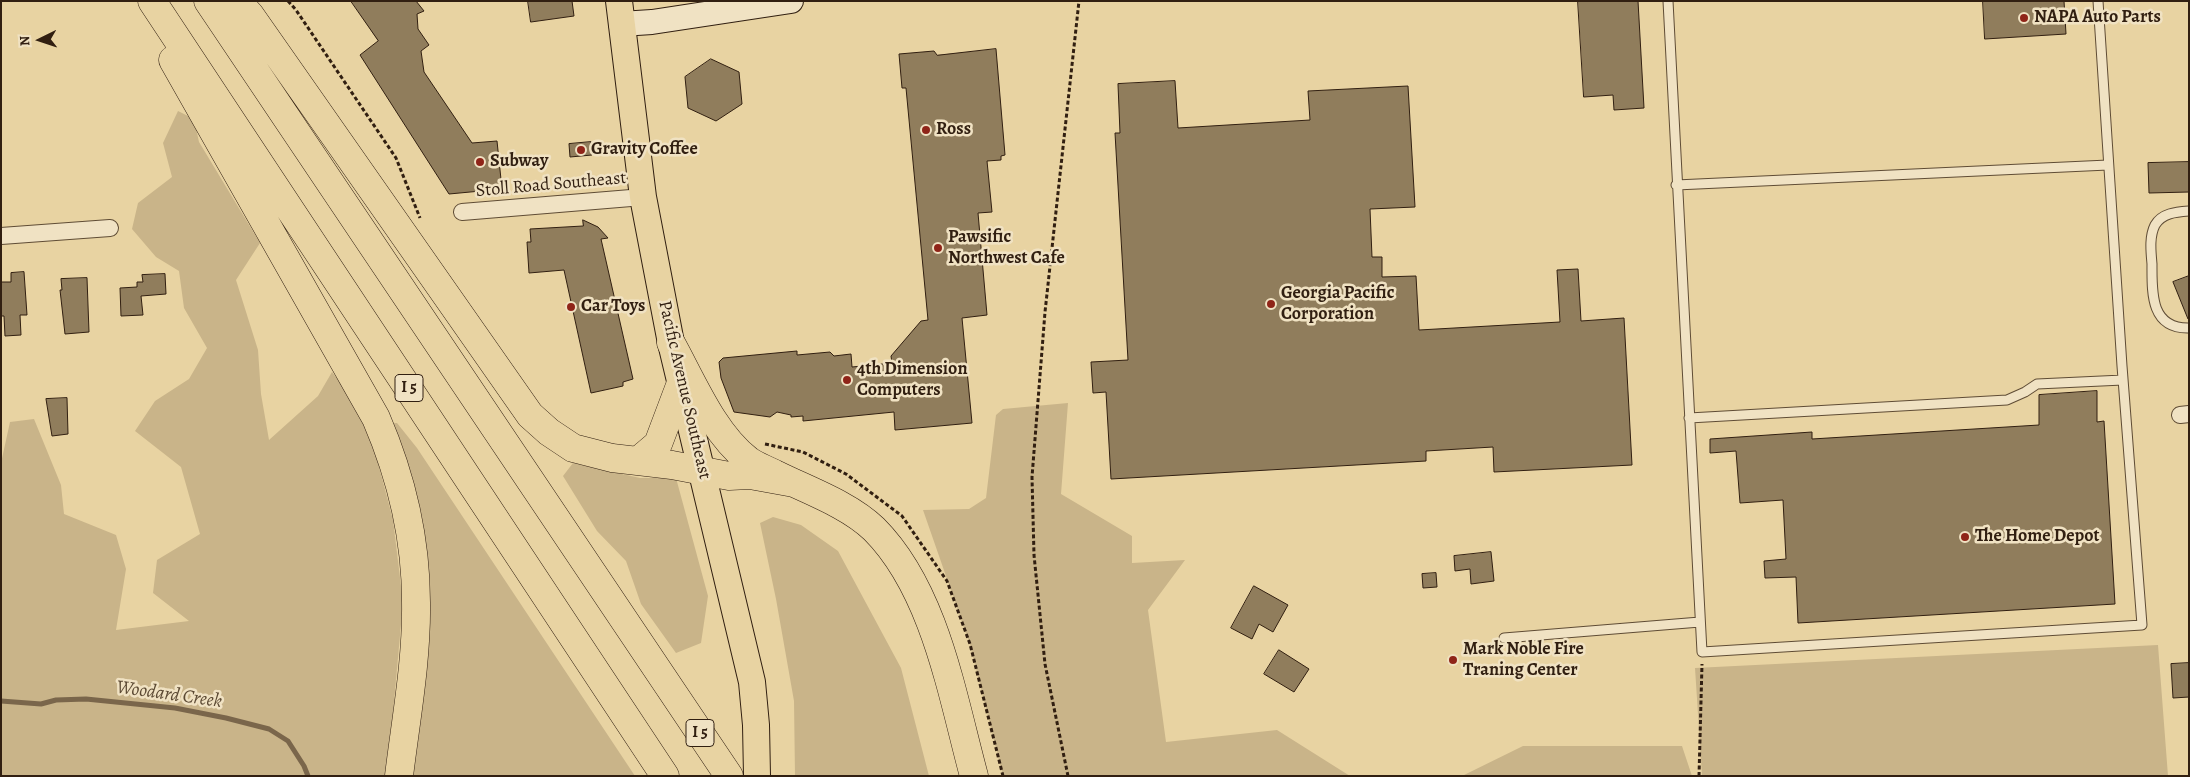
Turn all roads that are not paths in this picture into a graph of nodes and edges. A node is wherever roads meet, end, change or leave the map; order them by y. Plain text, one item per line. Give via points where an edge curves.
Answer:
1 (142, 1) edge
2 (152, 1) edge
3 (208, 1) edge
4 (237, 1) edge
5 (791, 1) edge
6 (1668, 1) edge
7 (2098, 1) edge
8 (620, 13) edge
9 (2108, 165) junction
10 (1676, 185) junction
11 (643, 197) junction
12 (2189, 211) edge
13 (462, 212) dead end
14 (110, 228) dead end
15 (1, 236) edge
16 (2189, 328) edge
17 (671, 343) junction
18 (2123, 380) junction
19 (681, 383) junction
20 (1689, 418) junction
21 (638, 461) junction
22 (703, 471) junction
23 (794, 483) junction
24 (1700, 622) junction
25 (1504, 638) dead end
26 (399, 776) edge
27 (665, 776) edge
28 (729, 776) edge
29 (756, 776) edge
30 (974, 776) edge

1 - 26 highway via 192,97 376,418 396,471 411,537 416,602 414,657
2 - 27 highway, I 5
3 - 28 highway, I 5
4 - 21 highway via 323,117 530,414 573,448
5 - 8 street via 652,22
6 - 10 lane
7 - 9 lane
8 - 11 main road, Pacific Avenue Southeast
9 - 10 lane
9 - 18 lane
10 - 20 lane
11 - 13 street, Stoll Road Southeast
11 - 17 main road, Pacific Avenue Southeast
12 - 16 lane via 2165,215 2155,225 2151,240 2152,291 2156,308 2169,324
14 - 15 street
17 - 19 main road, Pacific Avenue Southeast
17 - 23 highway via 718,429 748,460
18 - 20 lane via 2037,384 2007,400
18 - 24 lane via 2142,624 1702,652
19 - 21 highway via 658,444
19 - 22 main road, Pacific Avenue Southeast
20 - 24 lane
21 - 22 highway
22 - 23 highway
22 - 29 main road, Pacific Avenue Southeast via 752,682
23 - 30 highway via 837,504 873,528 894,553 918,592 940,653
24 - 25 lane

